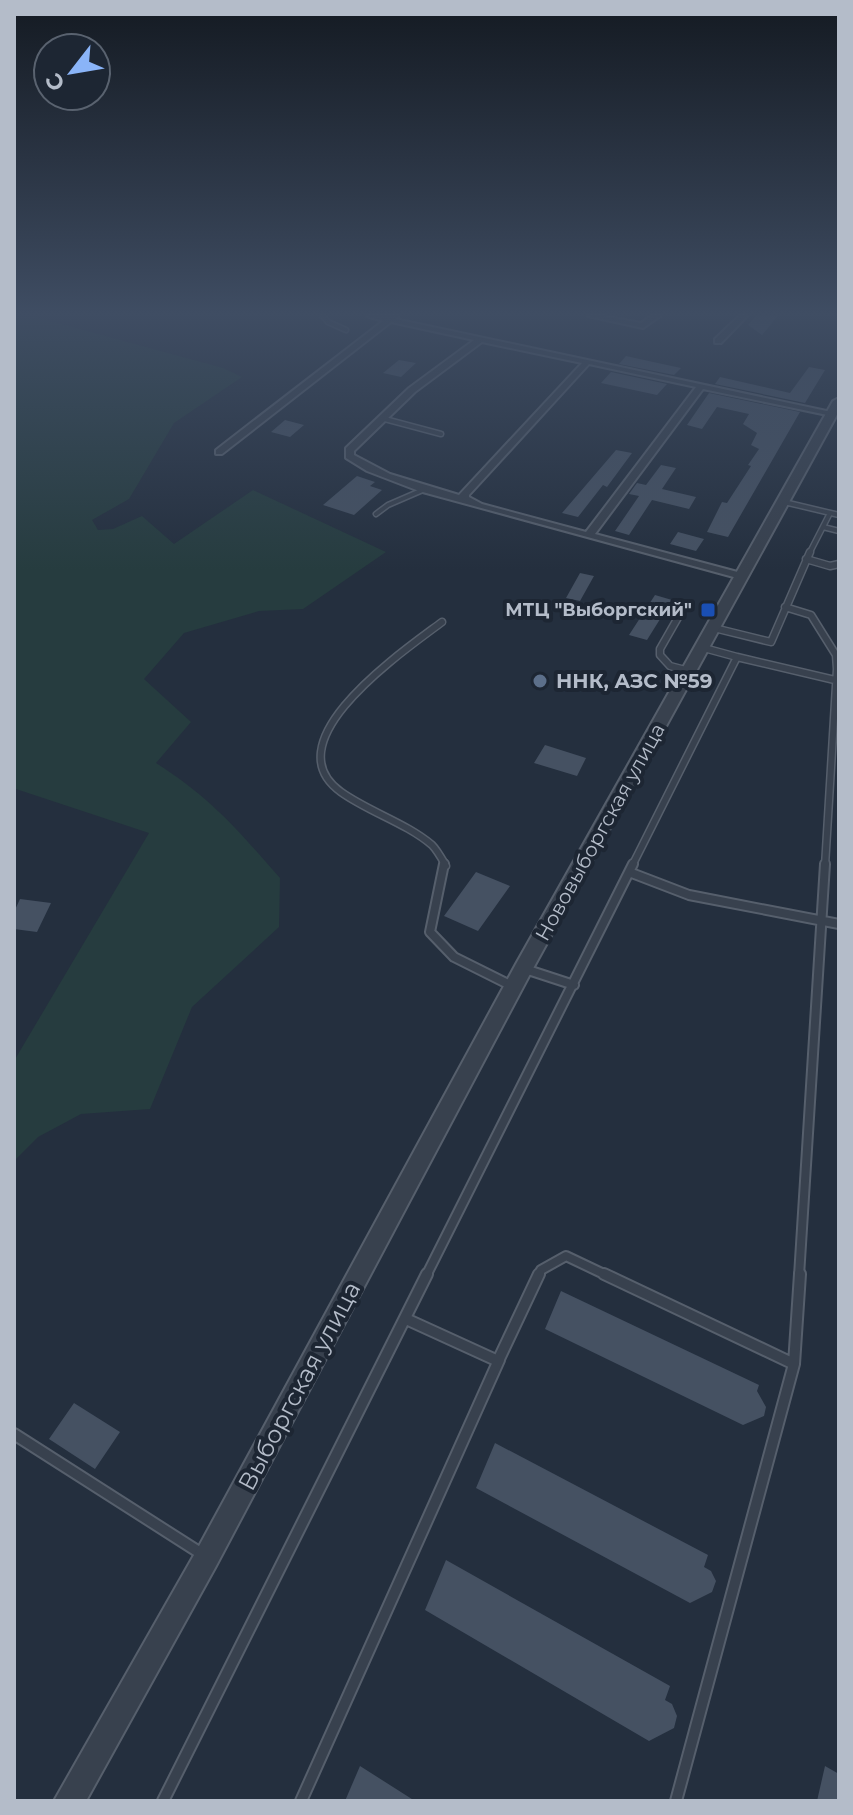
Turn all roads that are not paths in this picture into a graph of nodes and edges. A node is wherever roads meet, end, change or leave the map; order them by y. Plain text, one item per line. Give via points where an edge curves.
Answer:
1 (285, 401) edge
2 (403, 401) edge
3 (552, 401) edge
4 (690, 401) edge
5 (773, 401) edge
6 (834, 413) edge
7 (381, 418) junction
8 (441, 434) dead end
9 (219, 452) dead end
10 (425, 489) junction
11 (465, 497) junction
12 (784, 502) junction
13 (830, 513) junction
14 (376, 514) dead end
15 (839, 515) edge
16 (823, 527) junction
17 (839, 531) edge
18 (589, 535) junction
19 (806, 559) junction
20 (839, 564) edge
21 (741, 576) junction
22 (785, 607) junction
23 (680, 614) dead end
24 (442, 622) dead end
25 (714, 628) junction
26 (704, 648) junction
27 (737, 657) junction
28 (691, 671) junction
29 (838, 681) edge
30 (629, 872) junction
31 (822, 919) junction
32 (839, 924) edge
33 (518, 978) junction
34 (574, 985) junction
35 (406, 1319) junction
36 (499, 1360) junction
37 (794, 1364) junction
38 (14, 1434) edge
39 (207, 1557) junction
40 (69, 1801) edge
41 (163, 1801) edge
42 (301, 1801) edge
43 (676, 1801) edge

1 - 9 street
2 - 7 street
3 - 11 street
4 - 18 street
5 - 6 street
6 - 12 street, Нововыборгская улица
7 - 8 lane
7 - 10 street via 352,445 349,456
10 - 11 street
10 - 14 lane via 387,503
11 - 18 street via 479,506
12 - 13 lane
12 - 21 street, Нововыборгская улица
13 - 15 lane
13 - 16 lane
16 - 17 lane
16 - 19 lane
18 - 21 street
19 - 20 lane
19 - 22 lane
21 - 25 street, Нововыборгская улица
22 - 25 lane via 771,642
22 - 29 lane via 811,615 836,655
23 - 28 lane via 660,655 670,666
24 - 33 lane via 373,674 348,702 323,736 322,766 338,790 433,846 446,866 430,932 454,957
25 - 26 street, Нововыборгская улица
26 - 27 lane
26 - 28 street, Нововыборгская улица
27 - 29 lane
27 - 30 lane
28 - 33 street, Нововыборгская улица
29 - 31 lane
30 - 31 lane via 689,895
30 - 34 lane
31 - 32 lane
31 - 37 lane
33 - 34 lane
33 - 39 street, Выборгская улица
34 - 35 lane
35 - 36 lane
35 - 41 lane
36 - 37 lane via 541,1270 566,1256
36 - 42 lane
37 - 43 lane
38 - 39 lane
39 - 40 street, Выборгская улица

